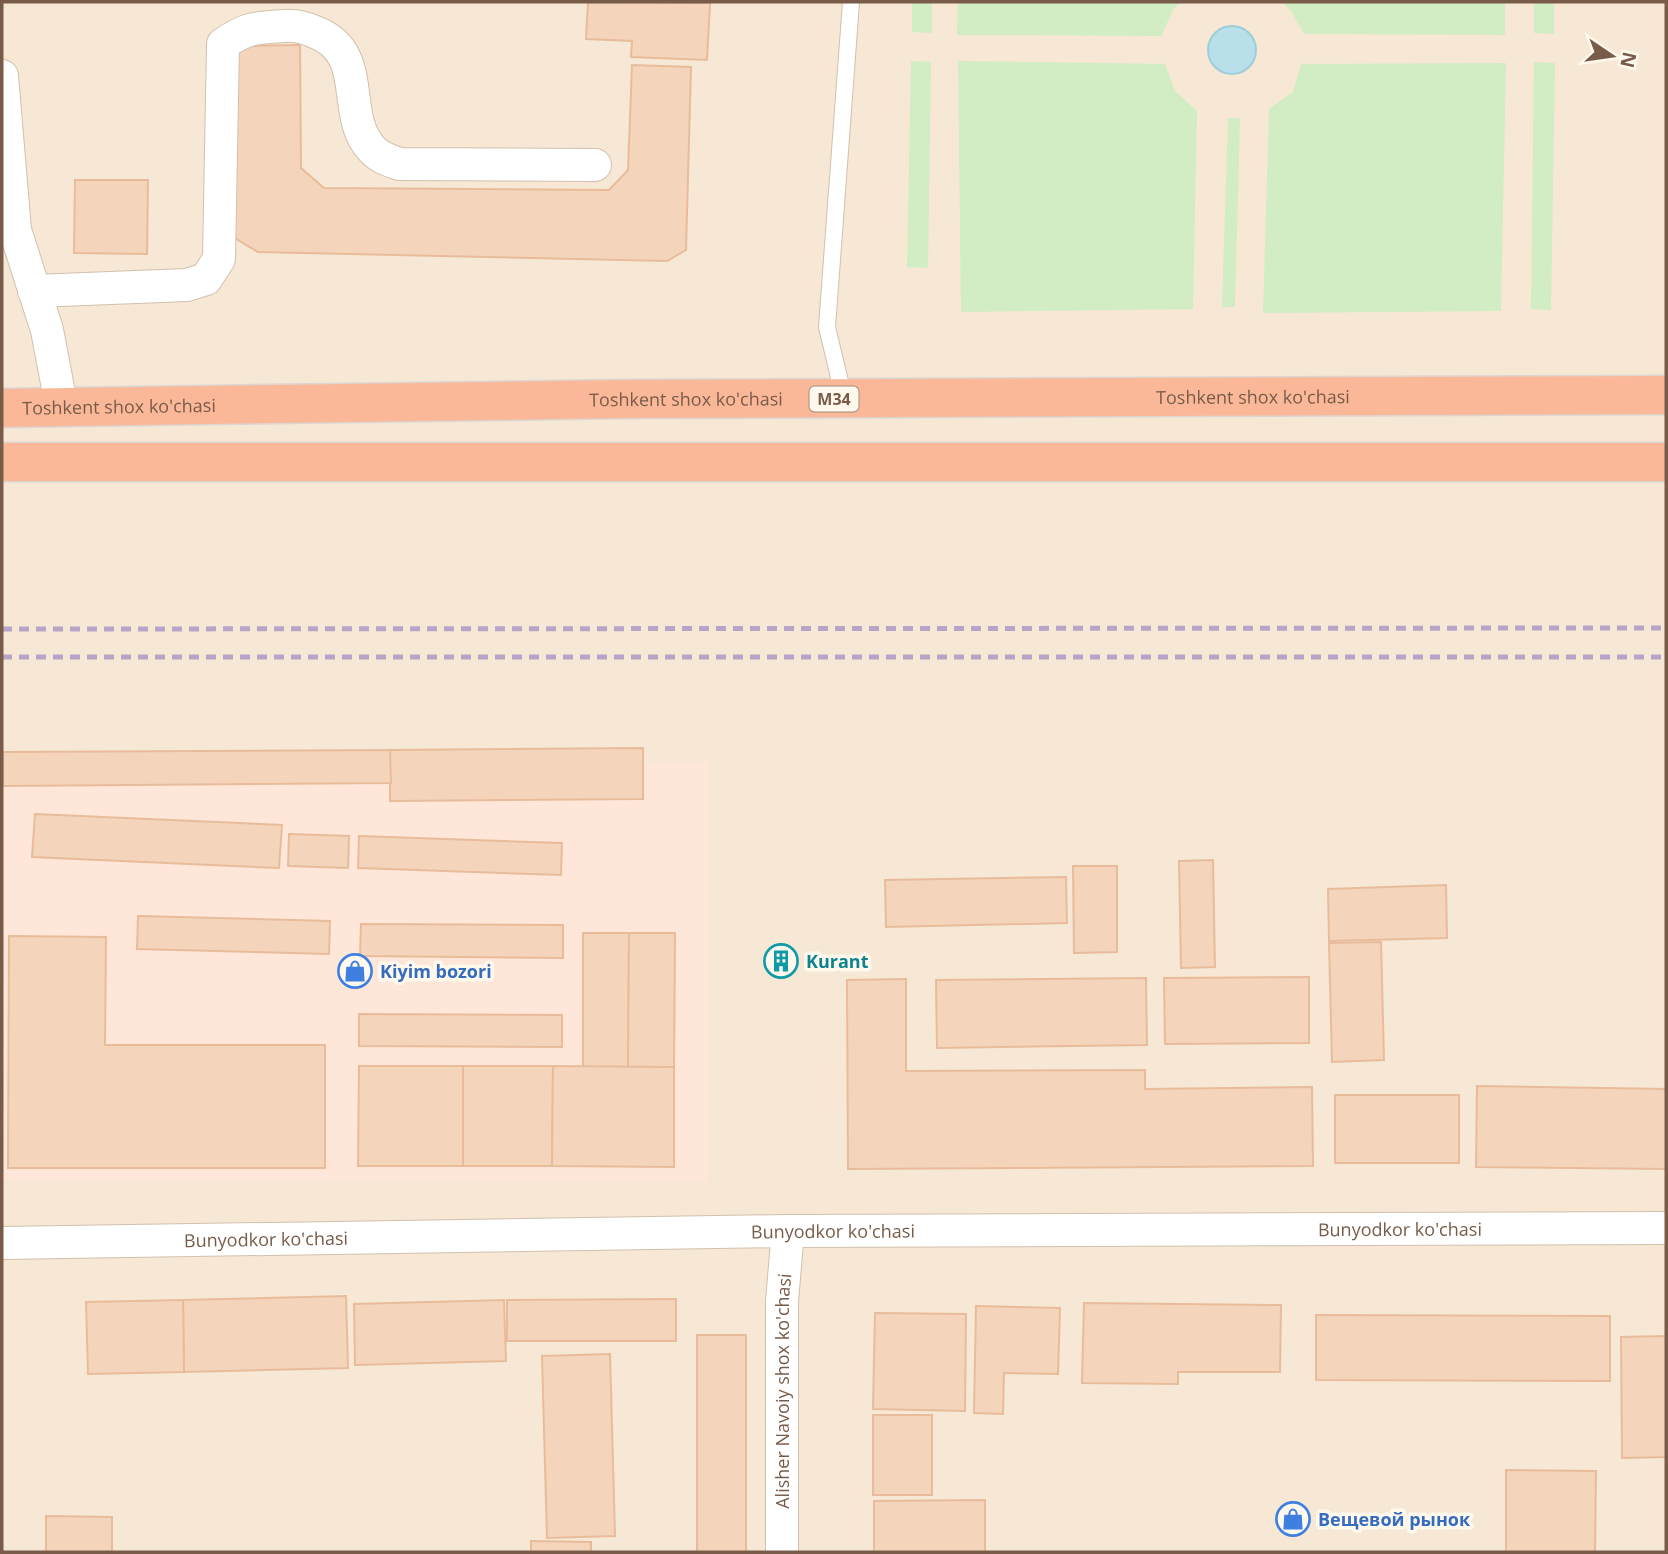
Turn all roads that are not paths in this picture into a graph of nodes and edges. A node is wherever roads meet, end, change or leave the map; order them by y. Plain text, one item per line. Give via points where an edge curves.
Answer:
1 (850, 2) edge
2 (2, 76) edge
3 (595, 165) dead end
4 (34, 291) junction
5 (1666, 395) edge
6 (844, 398) junction
7 (2, 408) edge
8 (62, 408) junction
9 (2, 462) edge
10 (1666, 462) edge
11 (1666, 1228) edge
12 (788, 1231) junction
13 (2, 1243) edge
14 (782, 1552) edge

1 - 6 lane via 827,327
2 - 4 street via 15,230
3 - 4 street via 399,164 381,157 369,146 358,119 352,73 332,38 297,24 246,29 223,44 219,259 206,279 187,285
4 - 8 street via 47,330
5 - 6 highway, Toshkent shox ko'chasi / M34
6 - 8 highway, Toshkent shox ko'chasi / M34
7 - 8 highway, Toshkent shox ko'chasi / M34
9 - 10 highway
11 - 12 street, Bunyodkor ko'chasi
12 - 13 street, Bunyodkor ko'chasi
12 - 14 street, Alisher Navoiy shox ko'chasi via 782,1301

